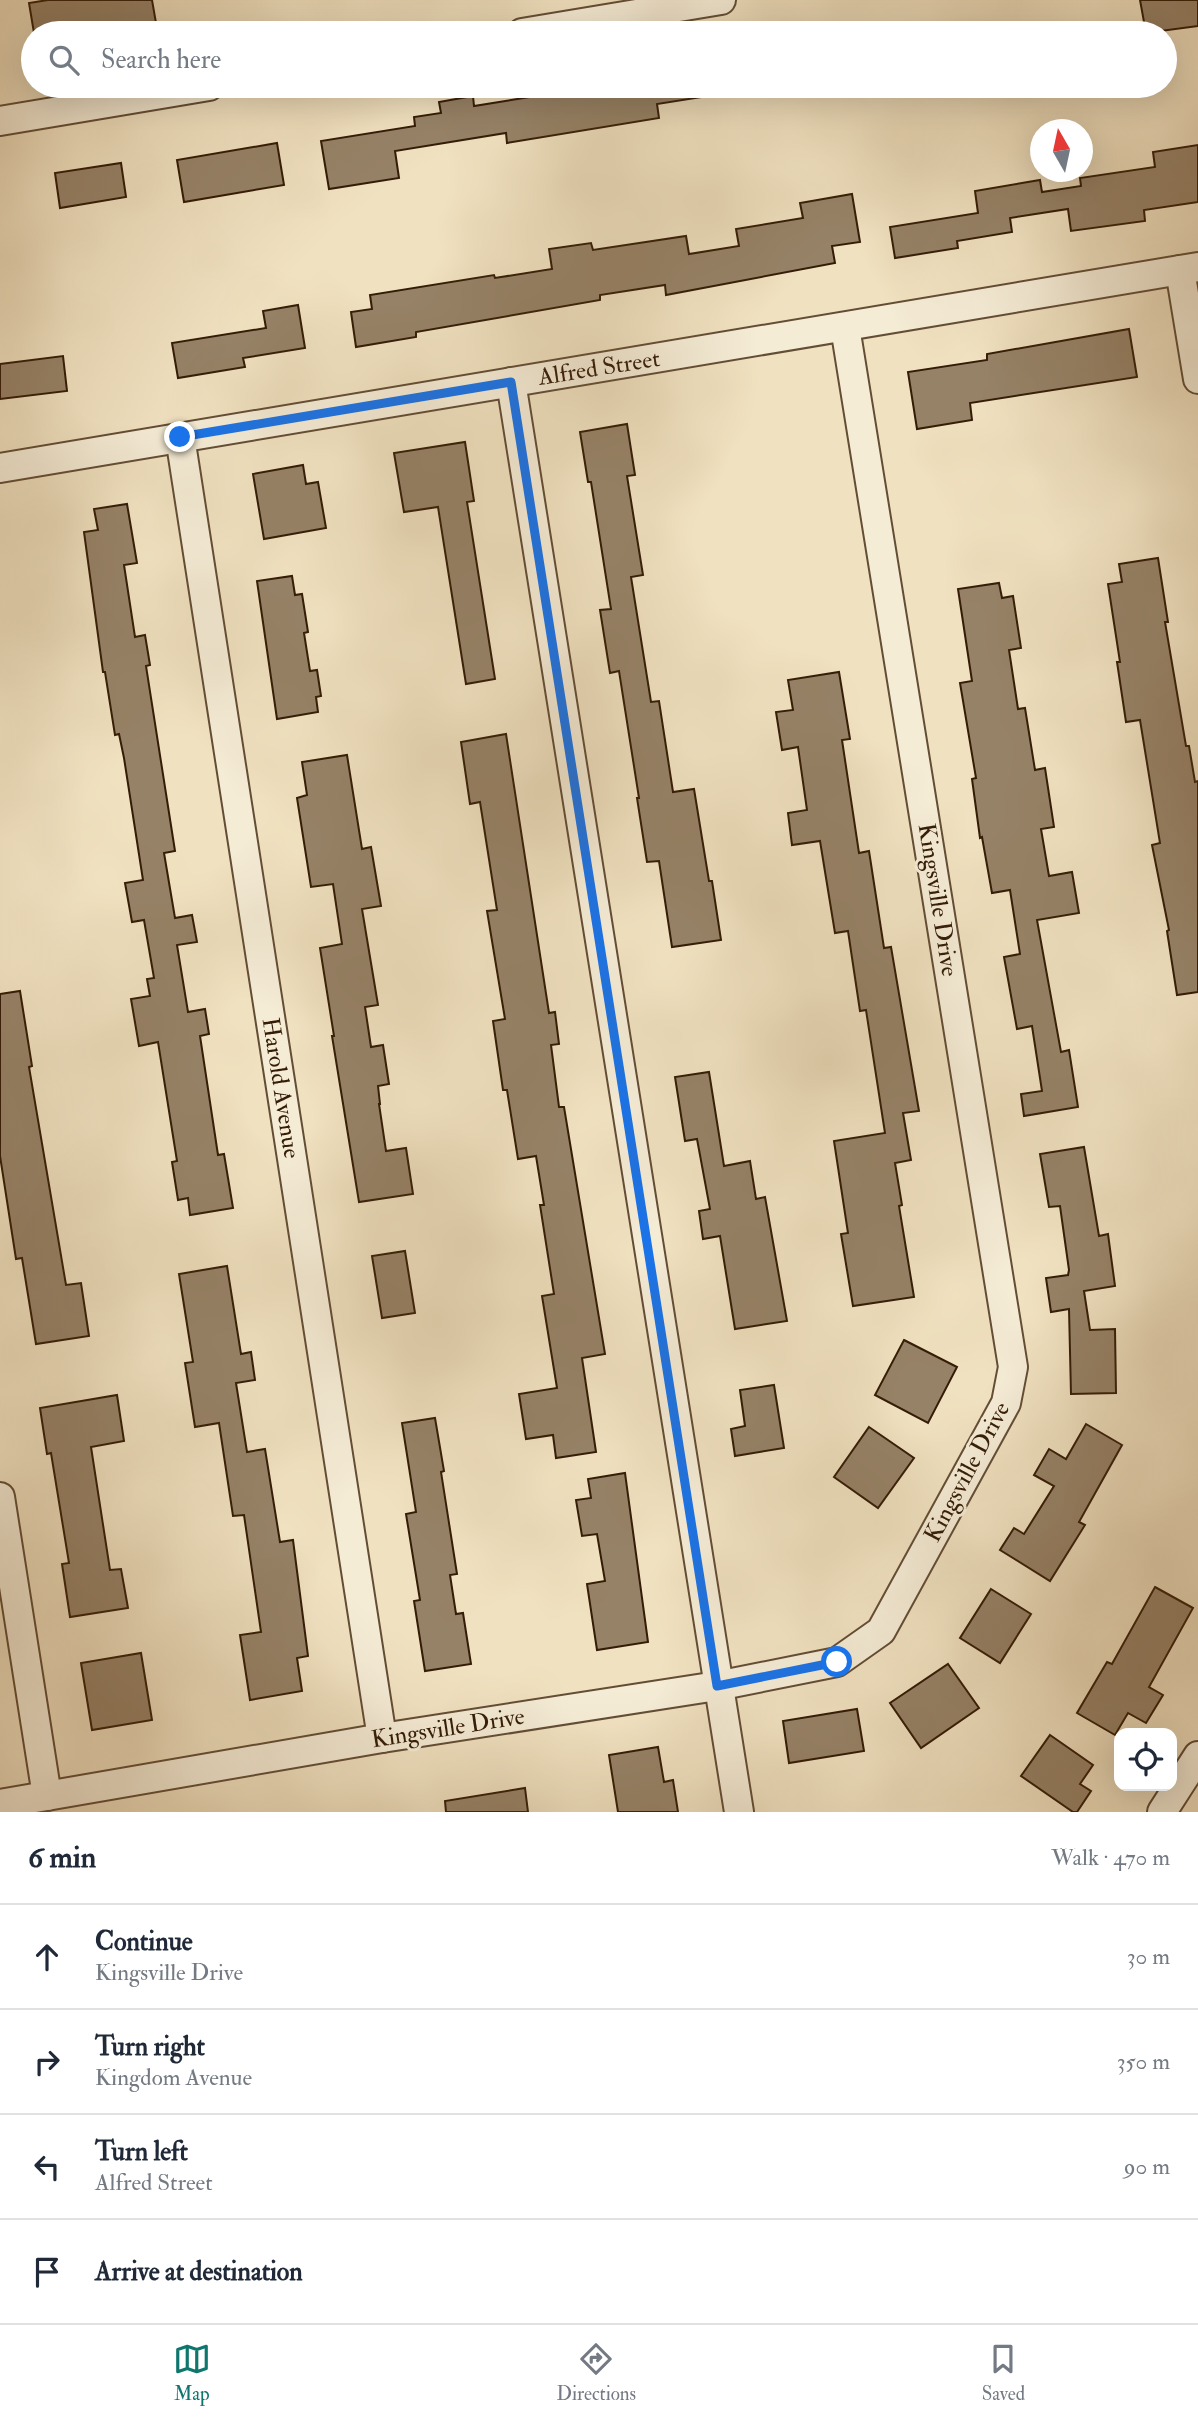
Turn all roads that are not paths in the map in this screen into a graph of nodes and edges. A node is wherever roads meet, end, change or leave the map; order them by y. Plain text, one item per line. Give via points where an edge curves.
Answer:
1 (721, 0) edge
2 (594, 21) edge
3 (137, 98) edge
4 (0, 121) edge
5 (1189, 269) edge
6 (845, 327) junction
7 (1198, 379) edge
8 (511, 382) junction
9 (180, 437) junction
10 (0, 468) edge
11 (0, 1497) edge
12 (717, 1686) junction
13 (382, 1738) junction
14 (1198, 1756) edge
15 (47, 1796) junction
16 (0, 1804) edge
17 (739, 1812) edge
18 (1162, 1812) edge

1 - 2 street
3 - 4 street
5 - 6 street, Alfred Street
5 - 7 street
6 - 8 street, Alfred Street
6 - 12 street, Kingsville Drive via 1013,1367 1006,1403 881,1632 837,1662
8 - 9 street, Alfred Street
8 - 12 street
9 - 10 street, Alfred Street
9 - 13 street, Harold Avenue
11 - 15 street
12 - 13 street, Kingsville Drive
12 - 17 street
13 - 15 street, Kingsville Drive
14 - 18 street
15 - 16 street, Kingsville Drive

